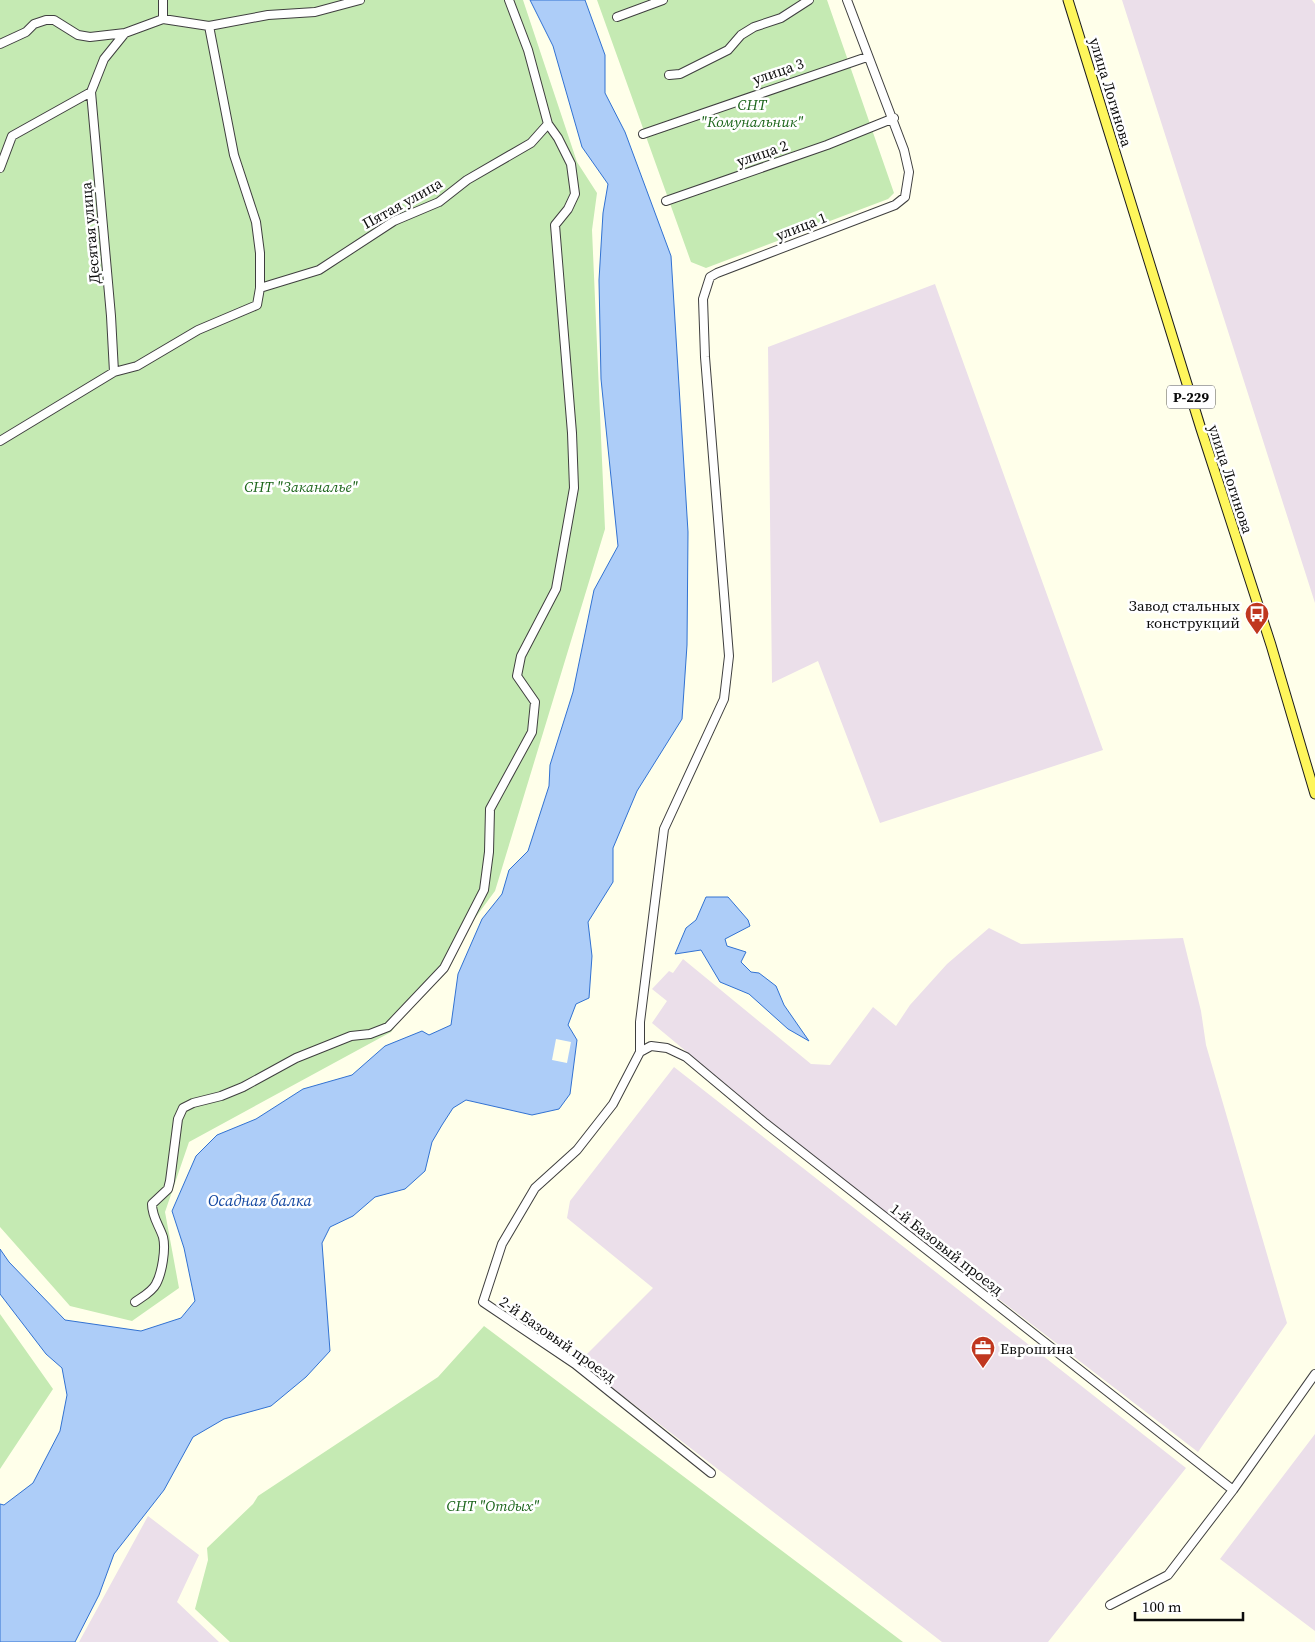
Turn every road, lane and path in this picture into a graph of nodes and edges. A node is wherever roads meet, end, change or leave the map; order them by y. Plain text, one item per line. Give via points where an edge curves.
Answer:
1 (163, 0) edge
2 (360, 0) edge
3 (508, 0) edge
4 (663, 0) edge
5 (809, 0) edge
6 (847, 0) edge
7 (1068, 0) edge
8 (617, 18) dead end
9 (163, 20) junction
10 (209, 26) junction
11 (125, 33) junction
12 (0, 44) edge
13 (867, 57) junction
14 (668, 75) dead end
15 (91, 92) junction
16 (894, 118) junction
17 (548, 124) junction
18 (643, 134) dead end
19 (0, 168) edge
20 (666, 201) dead end
21 (260, 288) junction
22 (114, 372) junction
23 (0, 441) edge
24 (1315, 794) edge
25 (640, 1052) junction
26 (135, 1302) dead end
27 (1315, 1374) edge
28 (711, 1473) dead end
29 (1233, 1490) junction
30 (1110, 1605) dead end

1 - 9 street
2 - 10 street via 315,12 268,15
3 - 17 street via 528,50
4 - 8 street
5 - 14 street via 781,18 741,35 728,50 680,74
6 - 13 street
7 - 24 main road, улица Логинова / Р-229
9 - 10 street
9 - 11 street
10 - 21 street via 234,154 256,222
11 - 12 street via 90,37 78,35 54,20 46,20
11 - 15 street via 104,59
13 - 16 street
13 - 18 street, улица 3
15 - 19 street via 12,136
15 - 22 street, Десятая улица
16 - 20 street, улица 2
16 - 25 street, улица 1 via 909,172 905,197 895,205 717,273 710,277 704,299 704,338 729,668 724,699 664,829 640,1022
17 - 21 street, Пятая улица via 524,148 467,180 439,202 394,221 319,270
17 - 26 street via 572,164 575,194 555,225 574,488 556,589 521,656 517,676 536,702 532,732 490,809 484,890 444,968 388,1027 370,1034 351,1036 296,1058 243,1087 183,1108 178,1118 168,1188 152,1204 152,1213 163,1239 160,1272 152,1290
21 - 22 street via 257,305 198,330 137,366
22 - 23 street
25 - 28 street, 2-й Базовый проезд via 613,1104 577,1150 535,1188 502,1244 482,1302 574,1364
25 - 29 street, 1-й Базовый проезд via 651,1046 667,1048 686,1057 764,1122
27 - 29 street
29 - 30 street via 1168,1575

